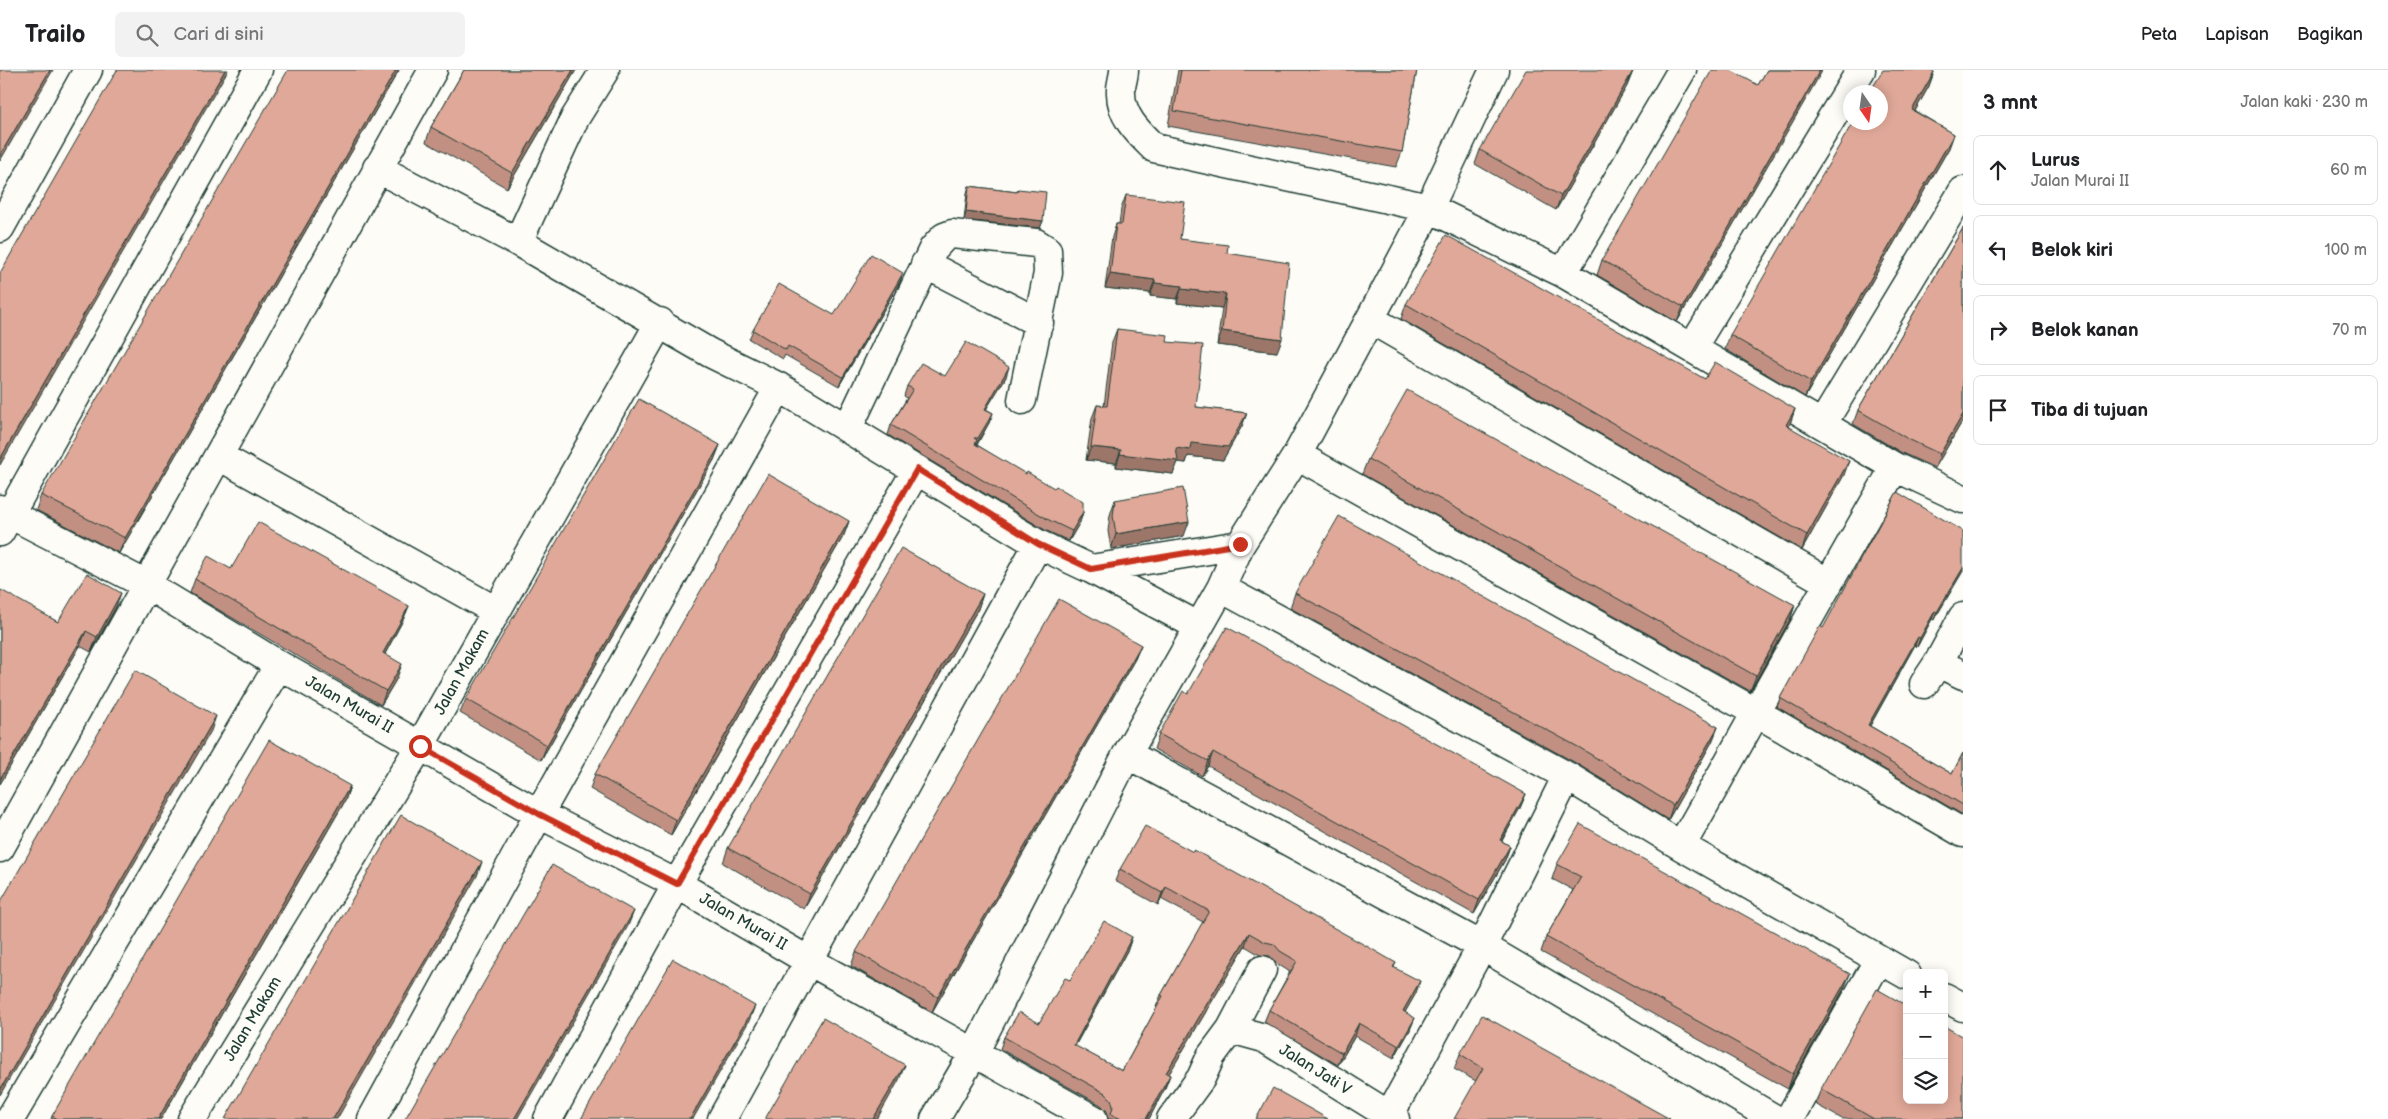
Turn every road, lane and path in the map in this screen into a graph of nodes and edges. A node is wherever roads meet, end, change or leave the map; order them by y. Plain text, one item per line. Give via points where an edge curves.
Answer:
1 (88, 70) edge
2 (258, 70) edge
3 (433, 70) edge
4 (605, 70) edge
5 (1124, 70) edge
6 (1494, 70) edge
7 (1682, 70) edge
8 (1861, 70) edge
9 (377, 168) junction
10 (1963, 192) edge
11 (1429, 208) junction
12 (0, 228) edge
13 (518, 242) junction
14 (926, 264) junction
15 (1563, 273) junction
16 (1370, 319) junction
17 (660, 322) junction
18 (1038, 323) junction
19 (1692, 348) junction
20 (779, 387) junction
21 (1022, 400) dead end
22 (1823, 423) junction
23 (848, 428) junction
24 (1297, 455) junction
25 (220, 456) junction
26 (1895, 467) junction
27 (917, 469) junction
28 (1962, 495) edge
29 (3, 518) edge
30 (1038, 544) junction
31 (1240, 544) junction
32 (1091, 569) junction
33 (1827, 582) junction
34 (147, 585) junction
35 (1221, 588) junction
36 (496, 611) junction
37 (1963, 617) edge
38 (1198, 626) junction
39 (279, 665) junction
40 (1963, 675) edge
41 (1757, 713) junction
42 (420, 746) junction
43 (1127, 754) junction
44 (1567, 776) junction
45 (539, 814) junction
46 (1963, 833) edge
47 (1681, 846) junction
48 (0, 848) edge
49 (677, 884) junction
50 (1482, 946) junction
51 (1879, 958) junction
52 (809, 961) junction
53 (1262, 970) dead end
54 (1903, 973) edge
55 (1948, 999) edge
56 (1963, 1008) edge
57 (1231, 1029) junction
58 (974, 1053) junction
59 (1392, 1117) edge
60 (10, 1119) edge
61 (192, 1119) edge
62 (372, 1119) edge
63 (548, 1119) edge
64 (722, 1119) edge
65 (936, 1119) edge
66 (1092, 1119) edge
67 (1171, 1119) edge
68 (1775, 1119) edge
69 (1789, 1119) edge

1 - 12 street
2 - 29 street
3 - 9 street
4 - 13 street via 575,118
5 - 11 street via 1120,94 1124,108 1131,125 1154,148
6 - 11 street
7 - 15 street
8 - 19 street
9 - 13 street
9 - 25 street
10 - 22 street
11 - 15 street
11 - 16 street
13 - 17 street
14 - 18 street
14 - 18 street via 944,236 952,234 1041,244 1047,250 1048,273
14 - 23 street
15 - 19 street
16 - 24 street
16 - 33 street
17 - 20 street via 710,353
17 - 36 street, Jalan Makam
18 - 21 street
19 - 22 street
20 - 23 street
20 - 45 street
22 - 26 street
23 - 27 street
24 - 31 street
24 - 41 street
25 - 34 street
25 - 36 street
26 - 28 street
26 - 33 street
27 - 30 street
27 - 49 street
29 - 34 street, Jalan Murai II
30 - 32 street
30 - 52 street
31 - 32 street
31 - 35 street
32 - 38 street
33 - 41 street
34 - 39 street, Jalan Murai II
34 - 48 street
35 - 38 street
35 - 44 street
36 - 42 street, Jalan Makam
37 - 40 street via 1931,674
38 - 43 street
39 - 42 street, Jalan Murai II
39 - 60 street
41 - 46 street
41 - 47 street
42 - 45 street, Jalan Murai II
42 - 61 street, Jalan Makam
43 - 50 street
43 - 58 street
44 - 47 street
44 - 50 street
45 - 49 street, Jalan Murai II
45 - 62 street
47 - 51 street
49 - 52 street, Jalan Murai II
49 - 63 street
50 - 59 street
50 - 68 street
51 - 54 street
51 - 69 street
52 - 58 street, Jalan Murai II
52 - 64 street
53 - 57 street
55 - 56 street
57 - 59 street, Jalan Jati V via 1264,1038
57 - 67 street
58 - 65 street
58 - 66 street, Jalan Murai II

